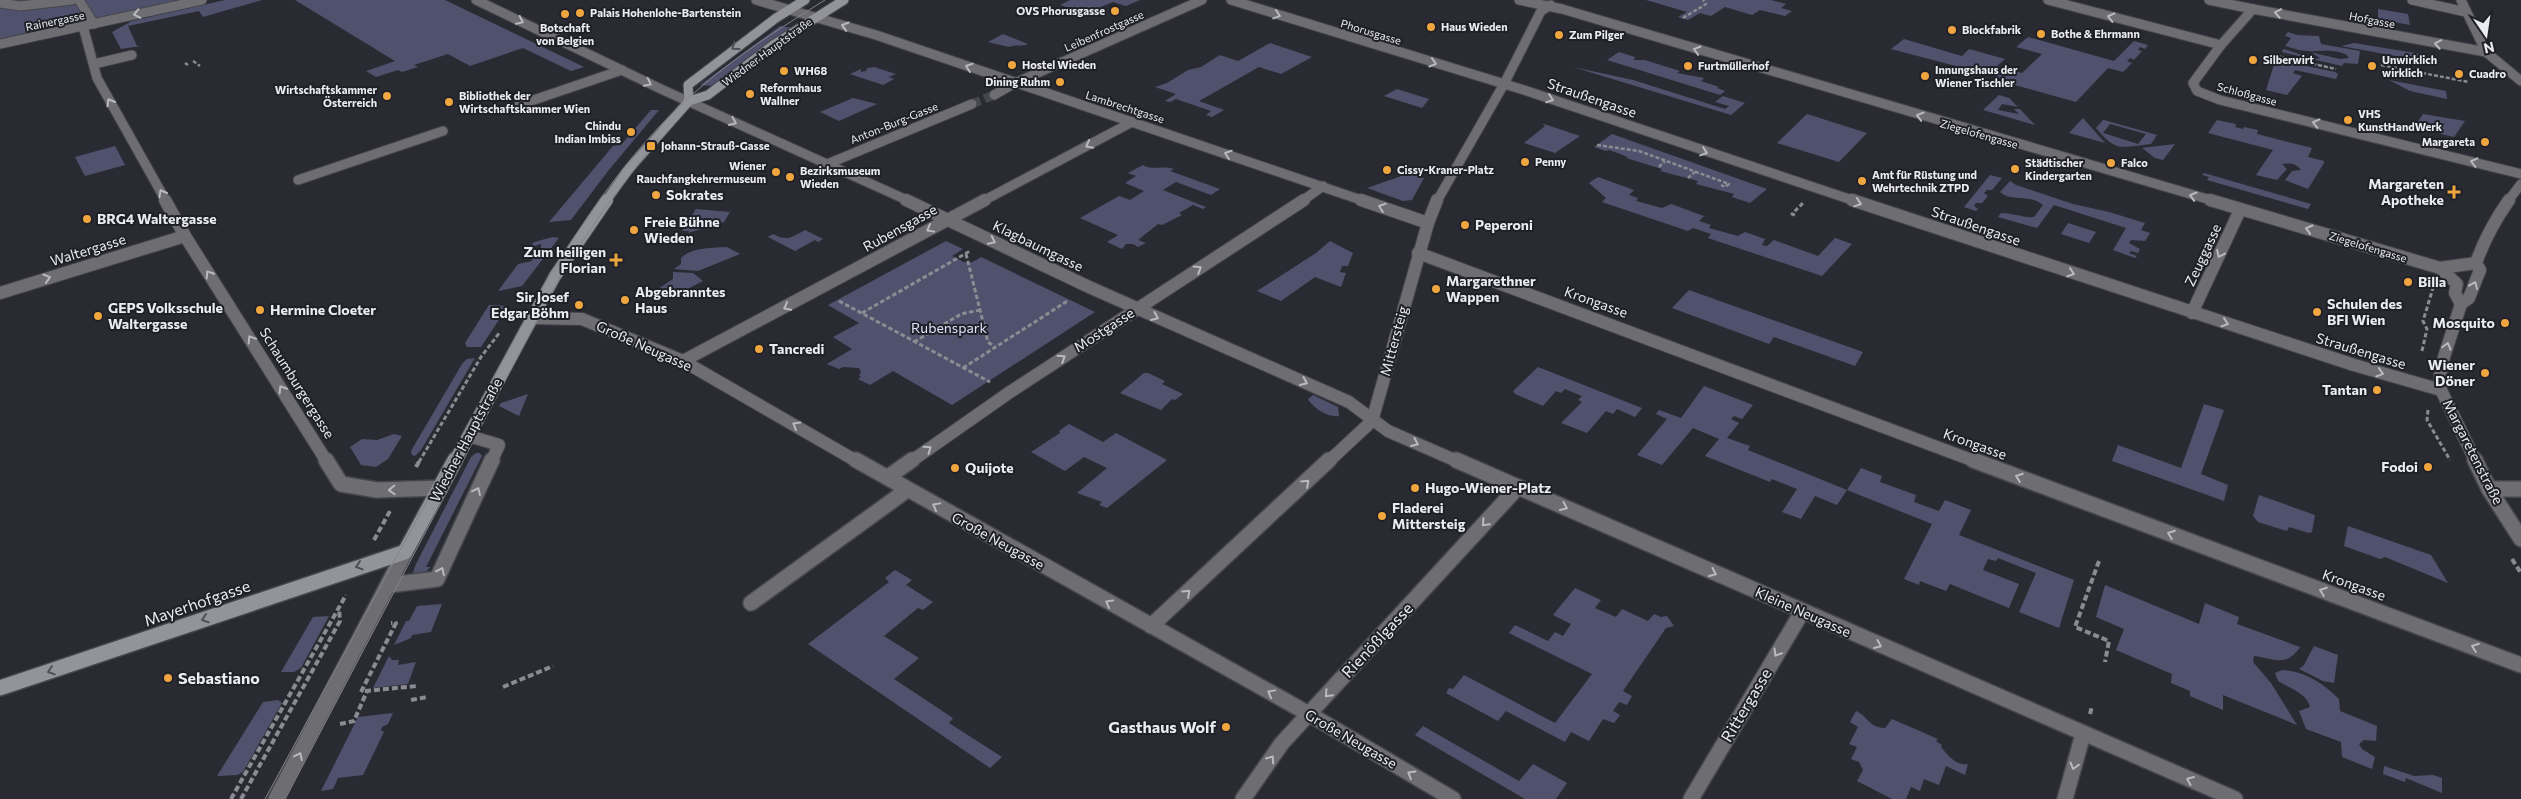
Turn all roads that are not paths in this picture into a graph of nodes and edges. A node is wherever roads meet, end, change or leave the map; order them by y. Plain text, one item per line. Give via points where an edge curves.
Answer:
1 (72, 0) edge
2 (78, 0) edge
3 (202, 0) edge
4 (476, 0) edge
5 (756, 0) edge
6 (805, 0) edge
7 (844, 0) edge
8 (1202, 0) edge
9 (1231, 0) edge
10 (1519, 0) edge
11 (1559, 0) edge
12 (2048, 0) edge
13 (2210, 0) edge
14 (2412, 0) edge
15 (2461, 0) edge
16 (0, 3) edge
17 (1548, 7) junction
18 (2253, 8) junction
19 (787, 10) junction
20 (2466, 12) junction
21 (814, 17) junction
22 (94, 24) junction
23 (83, 26) junction
24 (0, 44) edge
25 (2221, 45) junction
26 (2486, 52) junction
27 (132, 55) dead end
28 (94, 64) junction
29 (622, 70) junction
30 (2520, 79) edge
31 (1015, 83) junction
32 (1504, 84) junction
33 (994, 95) tunnel mouth
34 (689, 102) junction
35 (972, 104) tunnel mouth
36 (519, 105) dead end
37 (1132, 122) junction
38 (443, 131) dead end
39 (825, 164) junction
40 (2521, 174) edge
41 (298, 180) dead end
42 (2521, 184) edge
43 (1323, 186) junction
44 (2517, 194) edge
45 (2240, 210) junction
46 (948, 219) junction
47 (1428, 223) junction
48 (185, 236) junction
49 (1418, 253) junction
50 (2476, 263) junction
51 (2440, 268) junction
52 (0, 293) edge
53 (2462, 304) junction
54 (1136, 308) junction
55 (2192, 313) junction
56 (531, 318) junction
57 (683, 361) junction
58 (2441, 390) junction
59 (1372, 420) junction
60 (469, 436) junction
61 (888, 477) junction
62 (1518, 487) junction
63 (440, 488) junction
64 (2489, 489) junction
65 (2521, 489) edge
66 (907, 490) junction
67 (2520, 536) edge
68 (405, 552) junction
69 (389, 585) junction
70 (750, 603) dead end
71 (1802, 612) junction
72 (1151, 626) junction
73 (2521, 664) edge
74 (0, 688) edge
75 (1309, 714) junction
76 (2083, 734) junction
77 (276, 799) edge
78 (1243, 799) edge
79 (1453, 799) edge
80 (1690, 799) edge
81 (2065, 799) edge
82 (2235, 799) edge

1 - 16 street via 20,6
2 - 22 street
3 -> 22 street, Rainergasse
4 -> 29 street, Klagbaumgasse
5 - 19 street
6 - 19 main road, Wiedner Hauptstraße
7 - 21 main road, Wiedner Hauptstraße
8 - 31 street, Leibenfrostgasse
9 -> 32 street, Phorusgasse
10 - 17 street, Ziegelofengasse
11 - 17 street, Mittersteig
25 -> 12 street
13 - 18 street, Hofgasse
14 - 20 street
15 - 20 street
17 - 32 street, Mittersteig via 1540,11
45 -> 17 street, Ziegelofengasse
18 - 25 street
26 -> 18 street, Hofgasse
19 - 21 street
19 -> 34 main road, Wiedner Hauptstraße via 688,85
20 - 26 street
31 -> 21 street, Lambrechtgasse
21 - 34 main road, Wiedner Hauptstraße via 708,95
22 - 23 street, Rainergasse
23 - 24 street, Rainergasse
23 - 28 street, Schaumburgergasse
40 -> 25 street, Schloßgasse via 2220,100 2197,91 2193,83
26 - 30 street
27 - 28 street
48 -> 28 street, Schaumburgergasse via 97,78
29 -> 34 street, Klagbaumgasse
29 - 36 street
31 - 33 street
31 - 37 street, Lambrechtgasse
32 - 47 street, Mittersteig via 1438,198
32 -> 55 street, Straußengasse
34 -> 39 street, Klagbaumgasse
34 - 56 main road, Wiedner Hauptstraße via 628,170 575,246
35 - 39 street, Anton-Burg-Gasse
43 -> 37 street, Lambrechtgasse
37 -> 46 street, Rubensgasse
38 - 41 street
39 - 46 street, Klagbaumgasse
42 - 44 street, Margaretenstraße
47 -> 43 street, Lambrechtgasse
54 -> 43 street, Mostgasse via 1282,216
44 - 50 street, Margaretenstraße via 2490,227
51 -> 45 street, Ziegelofengasse
45 -> 55 street, Zeuggasse
46 -> 54 street, Klagbaumgasse
46 -> 57 street, Rubensgasse
47 - 49 street, Mittersteig
52 -> 48 street, Waltergasse
63 -> 48 street, Schaumburgergasse via 377,490 341,484
49 - 59 street, Mittersteig
73 -> 49 street, Krongasse
50 - 51 street
53 -> 50 street, Margaretenstraße via 2480,270
51 - 53 street via 2457,284 2455,293
58 -> 53 street, Margaretenstraße via 2444,357
54 -> 59 street, Klagbaumgasse via 1349,402
61 -> 54 street, Mostgasse
55 -> 58 street, Straußengasse
56 - 57 street, Große Neugasse via 582,319
56 - 60 main road, Wiedner Hauptstraße
61 -> 57 street, Große Neugasse
58 - 64 street, Margaretenstraße
59 -> 62 street, Kleine Neugasse via 1388,431
72 -> 59 street
60 - 63 main road, Wiedner Hauptstraße
69 -> 60 street via 437,579 499,445
61 - 66 street, Große Neugasse
62 -> 71 street, Kleine Neugasse
62 -> 75 street, Rienößlgasse
63 - 68 main road, Wiedner Hauptstraße
64 - 65 street
64 - 67 street, Margaretenstraße
66 - 70 street
72 -> 66 street, Große Neugasse
68 - 69 street, Wiedner Hauptstraße
68 -> 74 main road, Mayerhofgasse
77 -> 69 street, Wiedner Hauptstraße
71 -> 76 street, Kleine Neugasse
71 -> 80 street, Rittergasse
75 -> 72 street, Große Neugasse
78 -> 75 street, Rienößlgasse via 1282,743
79 -> 75 street, Große Neugasse
76 -> 81 street
82 -> 76 street, Kleine Neugasse

